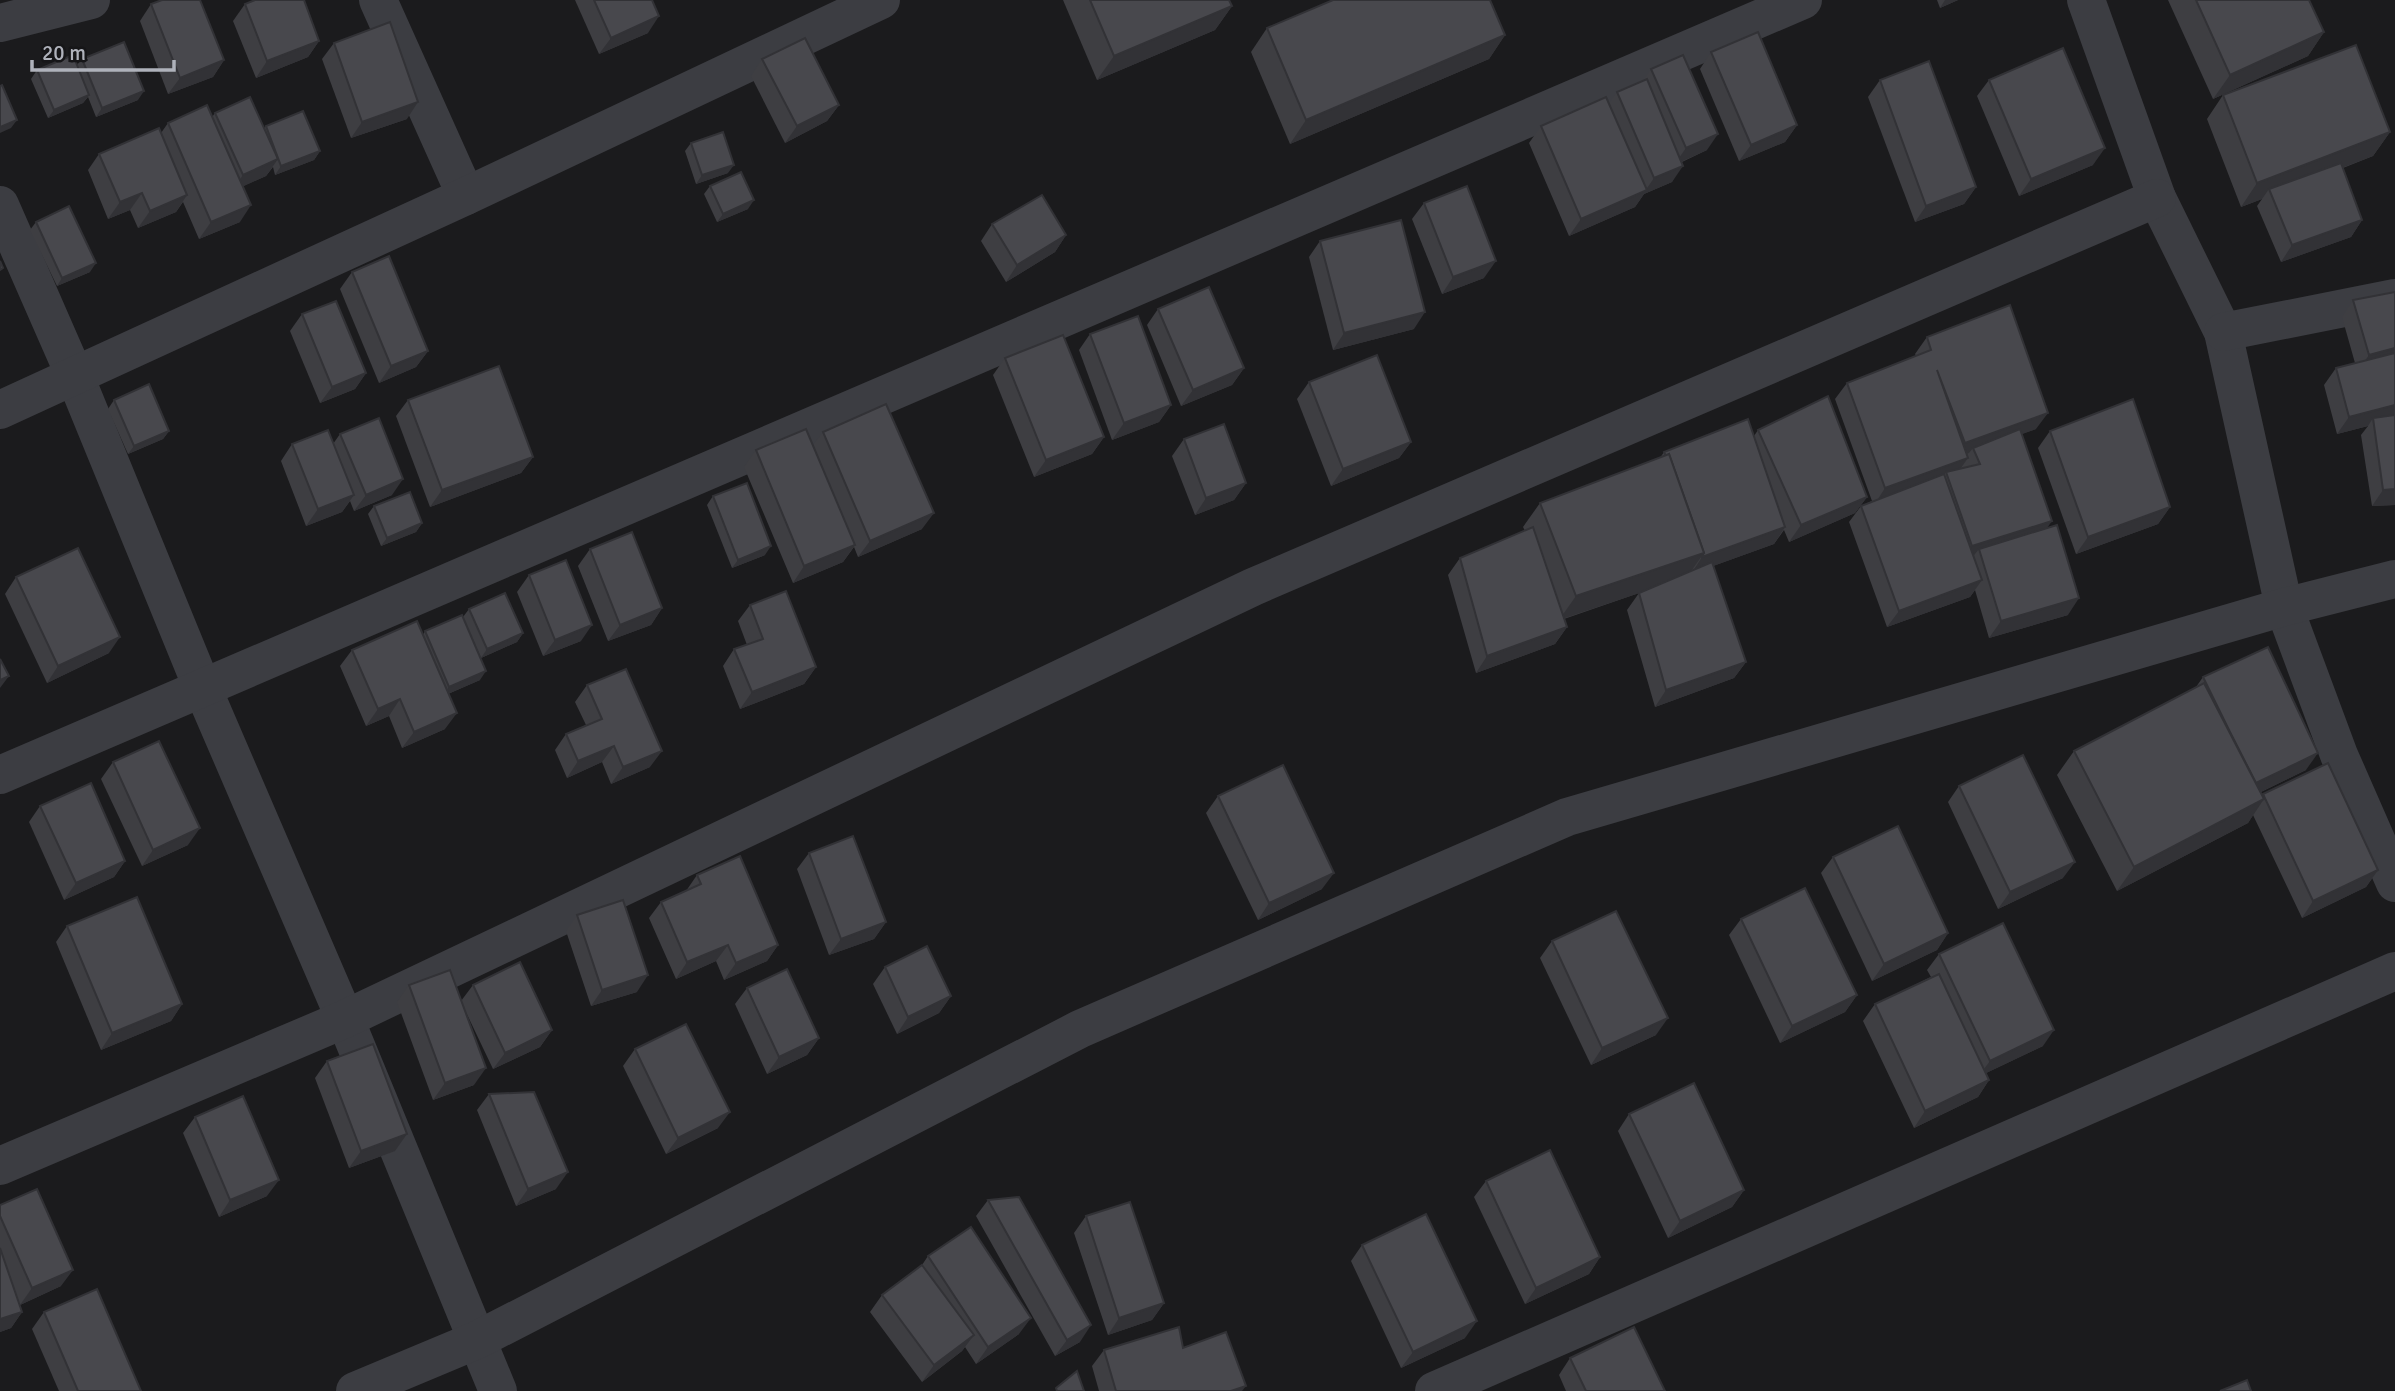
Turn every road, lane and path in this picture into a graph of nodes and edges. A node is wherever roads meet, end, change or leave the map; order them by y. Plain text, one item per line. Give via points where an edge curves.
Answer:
1 (91, 0) edge
2 (378, 0) edge
3 (881, 0) edge
4 (1803, 0) edge
5 (2086, 0) edge
6 (0, 23) edge
7 (466, 196) junction
8 (2157, 198) junction
9 (0, 205) edge
10 (2395, 298) edge
11 (2223, 332) junction
12 (74, 374) junction
13 (0, 410) edge
14 (2395, 579) edge
15 (2284, 607) junction
16 (202, 687) junction
17 (0, 775) edge
18 (2395, 883) edge
19 (2395, 971) edge
20 (345, 1019) junction
21 (0, 1166) edge
22 (477, 1340) junction
23 (355, 1391) edge
24 (498, 1391) edge
25 (1434, 1391) edge

1 - 6 street
2 - 7 street
3 - 7 street
4 - 16 street
5 - 8 street
7 - 12 street
8 - 11 street
8 - 20 street via 1254,587
9 - 12 street
10 - 11 street
11 - 15 street
12 - 13 street
12 - 16 street
14 - 15 street
15 - 18 street via 2339,755
15 - 22 street via 1567,817 1080,1029
16 - 17 street
16 - 20 street
19 - 25 street
20 - 21 street
20 - 22 street
22 - 23 street
22 - 24 street

